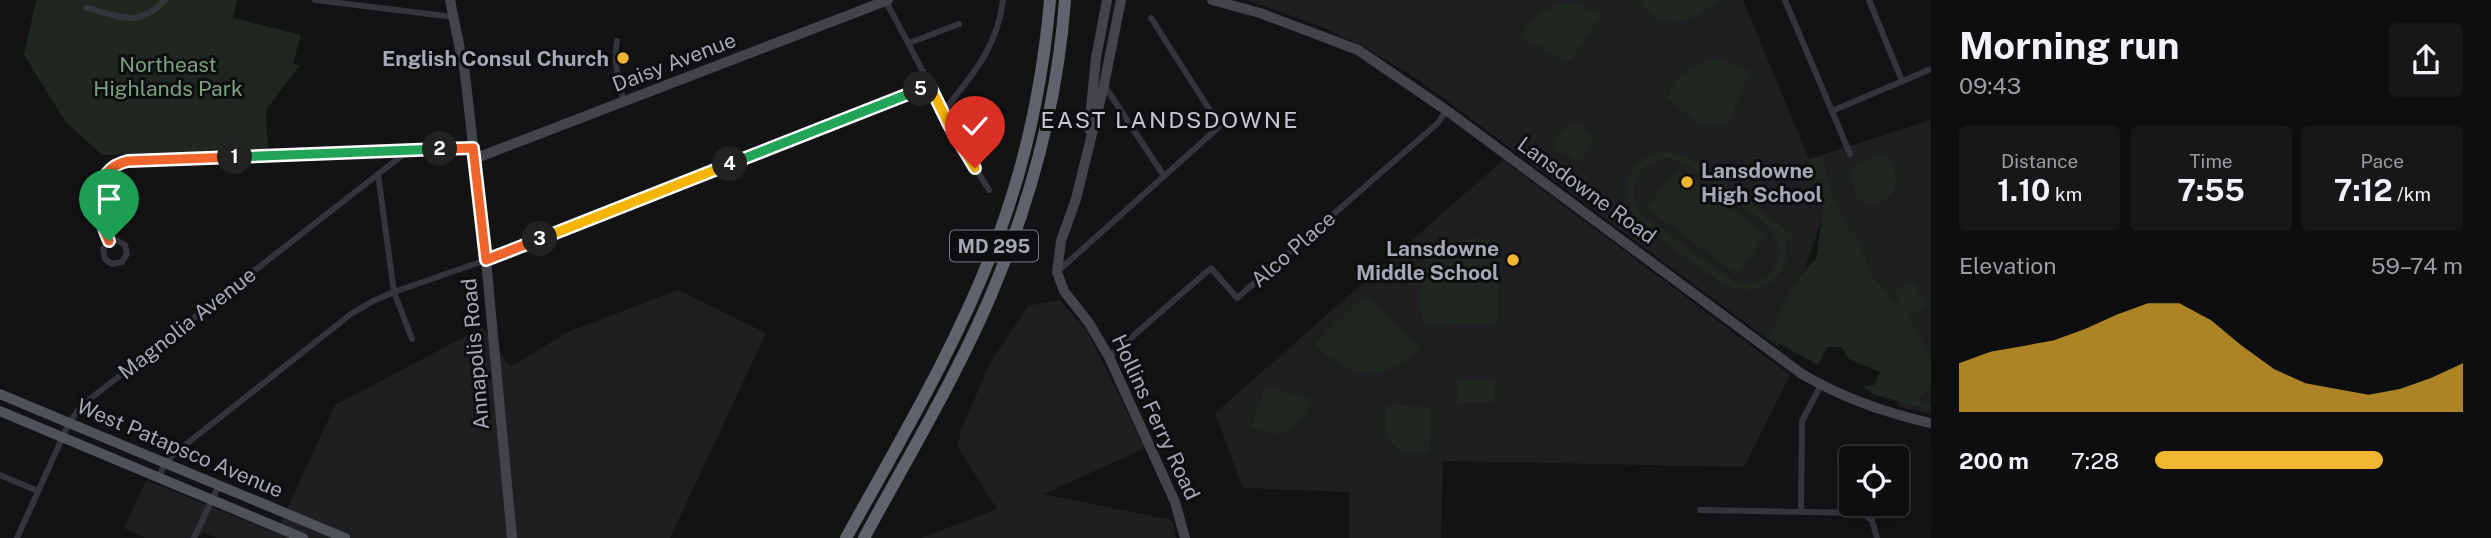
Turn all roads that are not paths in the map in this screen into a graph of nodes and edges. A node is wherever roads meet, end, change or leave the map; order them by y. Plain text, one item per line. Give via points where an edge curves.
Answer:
1 (165, 0) edge
2 (315, 0) edge
3 (450, 0) edge
4 (886, 0) edge
5 (1003, 0) edge
6 (1050, 0) edge
7 (1065, 0) edge
8 (1107, 0) edge
9 (1121, 0) edge
10 (1212, 0) edge
11 (1785, 0) edge
12 (1869, 0) edge
13 (87, 8) dead end
14 (454, 18) junction
15 (1151, 18) dead end
16 (959, 24) dead end
17 (617, 41) dead end
18 (909, 43) junction
19 (1931, 69) edge
20 (1902, 81) junction
21 (1104, 85) junction
22 (930, 86) junction
23 (624, 103) junction
24 (1446, 110) junction
25 (1832, 111) junction
26 (943, 112) junction
27 (473, 148) junction
28 (409, 150) junction
29 (1850, 154) dead end
30 (474, 159) junction
31 (1086, 161) junction
32 (378, 174) junction
33 (1164, 176) junction
34 (989, 190) dead end
35 (109, 241) dead end
36 (486, 260) junction
37 (1057, 272) junction
38 (394, 292) junction
39 (412, 340) dead end
40 (1110, 357) junction
41 (1821, 385) junction
42 (0, 394) edge
43 (0, 411) edge
44 (69, 423) junction
45 (1931, 423) edge
46 (62, 437) junction
47 (165, 463) junction
48 (0, 475) edge
49 (159, 477) junction
50 (219, 485) junction
51 (38, 491) junction
52 (212, 500) junction
53 (1700, 510) dead end
54 (1801, 512) junction
55 (17, 538) edge
56 (194, 538) edge
57 (303, 538) edge
58 (345, 538) edge
59 (512, 538) edge
60 (846, 538) edge
61 (864, 538) edge
62 (1185, 538) edge
63 (1877, 538) edge

1 - 13 street via 150,15 137,19
2 - 14 street
3 - 14 street, Annapolis Road
4 - 18 street
4 - 23 street, Daisy Avenue
5 - 26 street via 998,29 985,57
6 - 60 highway, MD 295 via 1044,62 1029,133 999,234 947,352
7 - 61 highway, MD 295 via 1052,101 1013,239 965,349
8 - 31 street
9 - 21 street
10 - 24 street, Lansdowne Road via 1358,50
11 - 25 street
12 - 20 street
14 - 27 street, Annapolis Road
15 - 33 street via 1220,126
16 - 18 street
17 - 23 street via 616,69
18 - 22 street
19 - 20 street
20 - 25 street
21 - 31 street
21 - 33 street
22 - 26 street
22 - 36 street
23 - 30 street, Daisy Avenue
24 - 40 street, Alco Place via 1433,127 1237,298 1211,268
24 - 41 street, Lansdowne Road
25 - 29 street
26 - 34 street
27 - 28 street
27 - 30 street, Annapolis Road
28 - 32 street, Magnolia Avenue
28 - 35 street via 119,163 106,173 100,186 101,219
30 - 36 street, Annapolis Road
31 - 37 street via 1061,242
32 - 38 street
32 - 44 street, Magnolia Avenue via 90,398
33 - 37 street
36 - 38 street
36 - 59 street, Annapolis Road
37 - 40 street, Hollins Ferry Road via 1064,291
38 - 39 street
38 - 47 street via 362,307 319,339
40 - 62 street, Hollins Ferry Road via 1175,502
41 - 45 street, Lansdowne Road via 1877,410
41 - 54 street via 1802,421
42 - 44 main road, West Patapsco Avenue
43 - 46 main road, West Patapsco Avenue
44 - 46 street, Magnolia Avenue
44 - 47 main road, West Patapsco Avenue
46 - 49 main road, West Patapsco Avenue
46 - 51 street, Magnolia Avenue
47 - 49 street
47 - 50 main road, West Patapsco Avenue
48 - 51 street
49 - 52 main road, West Patapsco Avenue
50 - 52 street
50 - 58 main road, West Patapsco Avenue
51 - 55 street, Magnolia Avenue
52 - 56 street
52 - 57 main road, West Patapsco Avenue
53 - 54 street
54 - 63 street via 1862,513 1872,520

